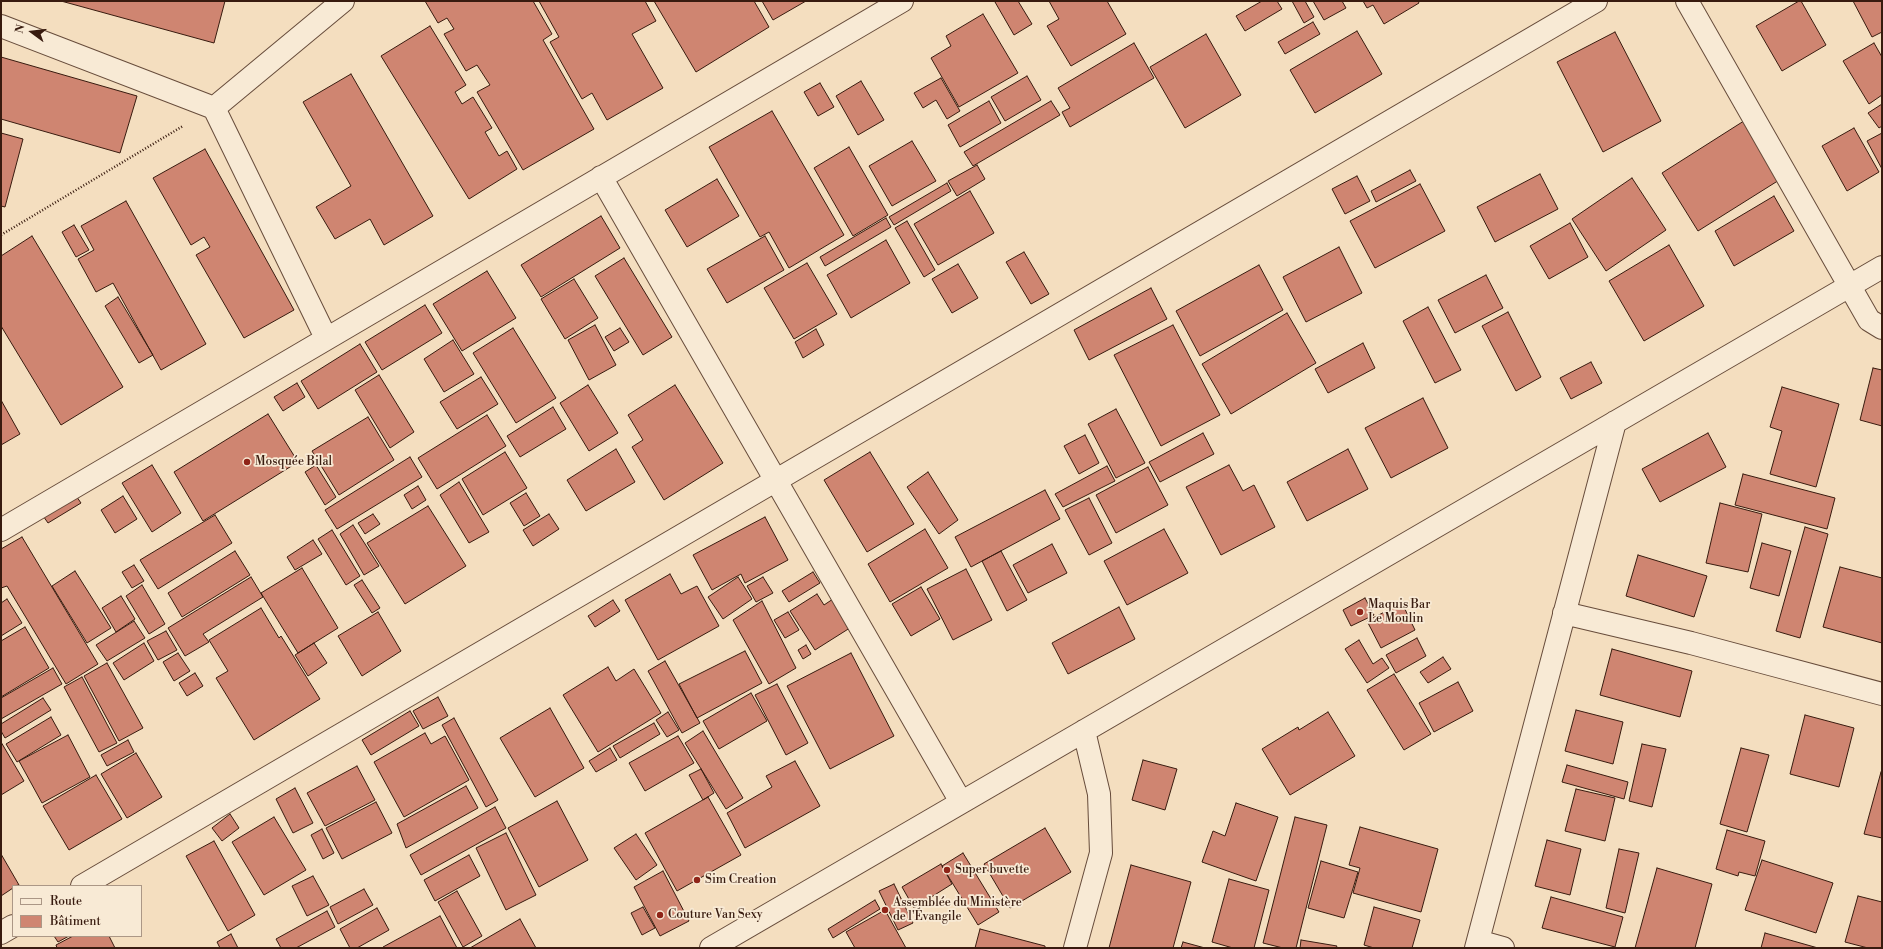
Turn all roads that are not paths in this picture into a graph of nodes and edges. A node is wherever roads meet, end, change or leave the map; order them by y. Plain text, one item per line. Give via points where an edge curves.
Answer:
1 (343, 1) edge
2 (902, 1) edge
3 (1596, 1) edge
4 (1687, 1) edge
5 (1, 26) edge
6 (214, 108) junction
7 (601, 177) junction
8 (1882, 267) edge
9 (1851, 285) junction
10 (1882, 328) edge
11 (326, 338) junction
12 (1615, 422) junction
13 (776, 480) junction
14 (1, 530) edge
15 (1564, 613) junction
16 (1882, 694) edge
17 (1084, 731) junction
18 (961, 802) junction
19 (84, 885) edge
20 (12, 927) edge
21 (1, 933) edge
22 (1477, 945) edge
23 (711, 948) edge
24 (1075, 948) edge
25 (1503, 948) edge

1 - 6 street
2 - 7 street
3 - 13 street
4 - 9 street
5 - 6 street
6 - 11 street
7 - 11 street
7 - 13 street
8 - 9 street
9 - 10 street via 1869,320
9 - 12 street
11 - 14 street
12 - 15 street
12 - 17 street
13 - 18 street
13 - 19 street
15 - 16 street
15 - 22 street
17 - 18 street
17 - 24 street via 1098,794 1101,853
18 - 23 street
20 - 21 street
22 - 25 street

